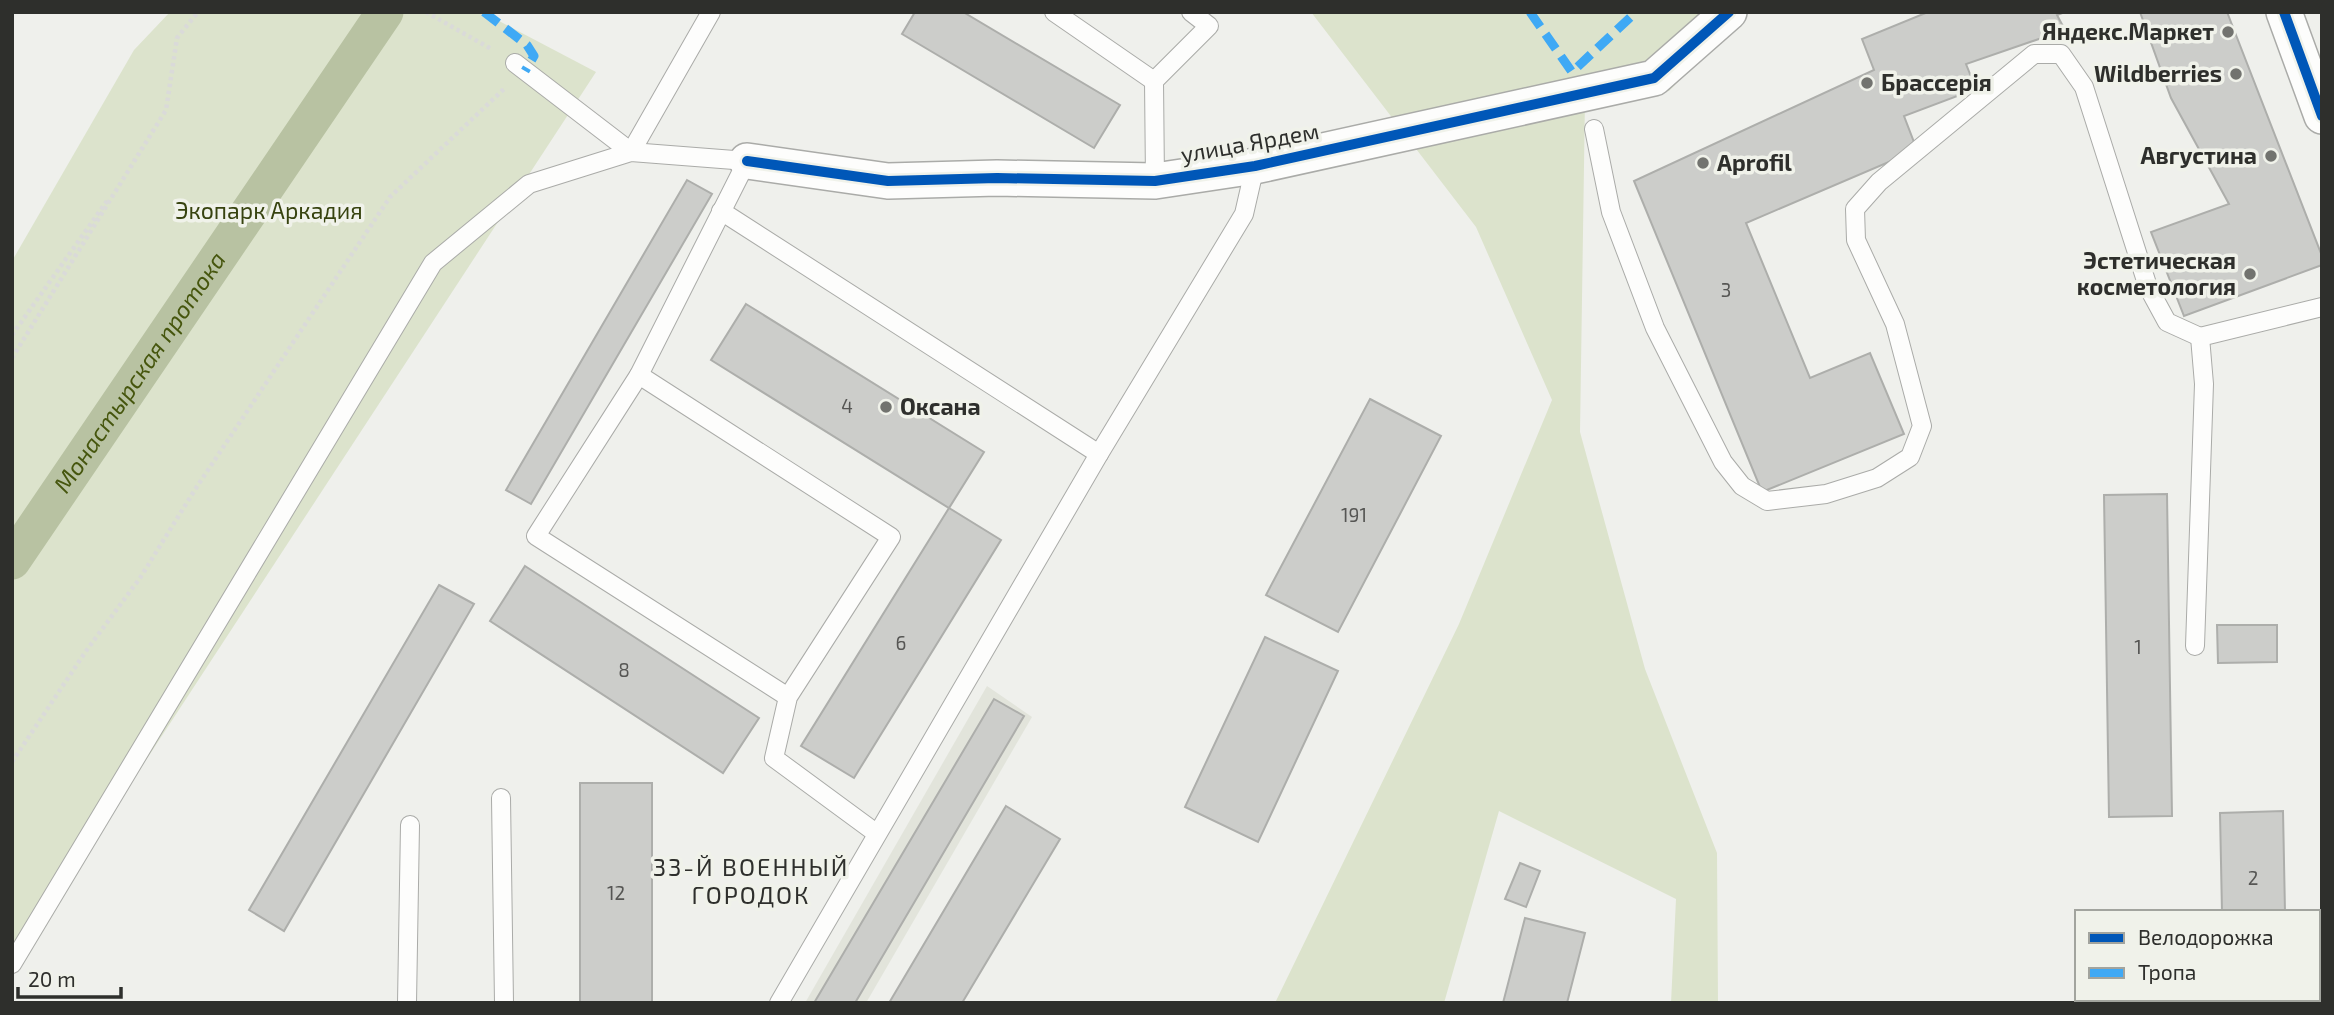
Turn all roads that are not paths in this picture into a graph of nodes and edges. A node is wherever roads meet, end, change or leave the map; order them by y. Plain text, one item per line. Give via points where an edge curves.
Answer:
1 (711, 12) edge
2 (1054, 12) edge
3 (1191, 12) edge
4 (1729, 12) edge
5 (2284, 12) edge
6 (520, 67) road end
7 (1154, 81) junction
8 (2322, 116) edge
9 (1594, 129) dead end
10 (631, 152) junction
11 (747, 161) junction
12 (1255, 166) junction
13 (1155, 181) junction
14 (721, 211) junction
15 (2322, 307) edge
16 (2200, 337) junction
17 (639, 375) junction
18 (1099, 453) junction
19 (2195, 646) dead end
20 (788, 697) junction
21 (501, 798) dead end
22 (410, 825) dead end
23 (877, 833) junction
24 (12, 964) edge
25 (407, 1003) edge
26 (504, 1003) edge
27 (779, 1003) edge

1 - 10 lane
2 - 7 lane
3 - 7 lane via 1209,26
4 - 12 street, улица Ярдем via 1654,78
5 - 8 street
6 - 10 lane
7 - 13 lane
9 - 16 lane via 1611,212 1655,328 1723,462 1742,486 1767,501 1826,494 1877,478 1910,457 1922,426 1895,324 1856,240 1855,209 1879,182 2034,54 2061,54 2084,88 2148,287 2167,322
10 - 11 lane
10 - 24 lane via 529,184 433,263
11 - 13 street, улица Ярдем via 888,181
11 - 14 lane
12 - 13 street, улица Ярдем
12 - 18 lane via 1244,214
14 - 17 lane
14 - 18 lane
15 - 16 lane
16 - 19 lane via 2204,384
17 - 20 lane via 891,537
17 - 20 lane via 536,536
18 - 23 lane
20 - 23 lane via 774,758
21 - 26 lane
22 - 25 lane
23 - 27 lane

